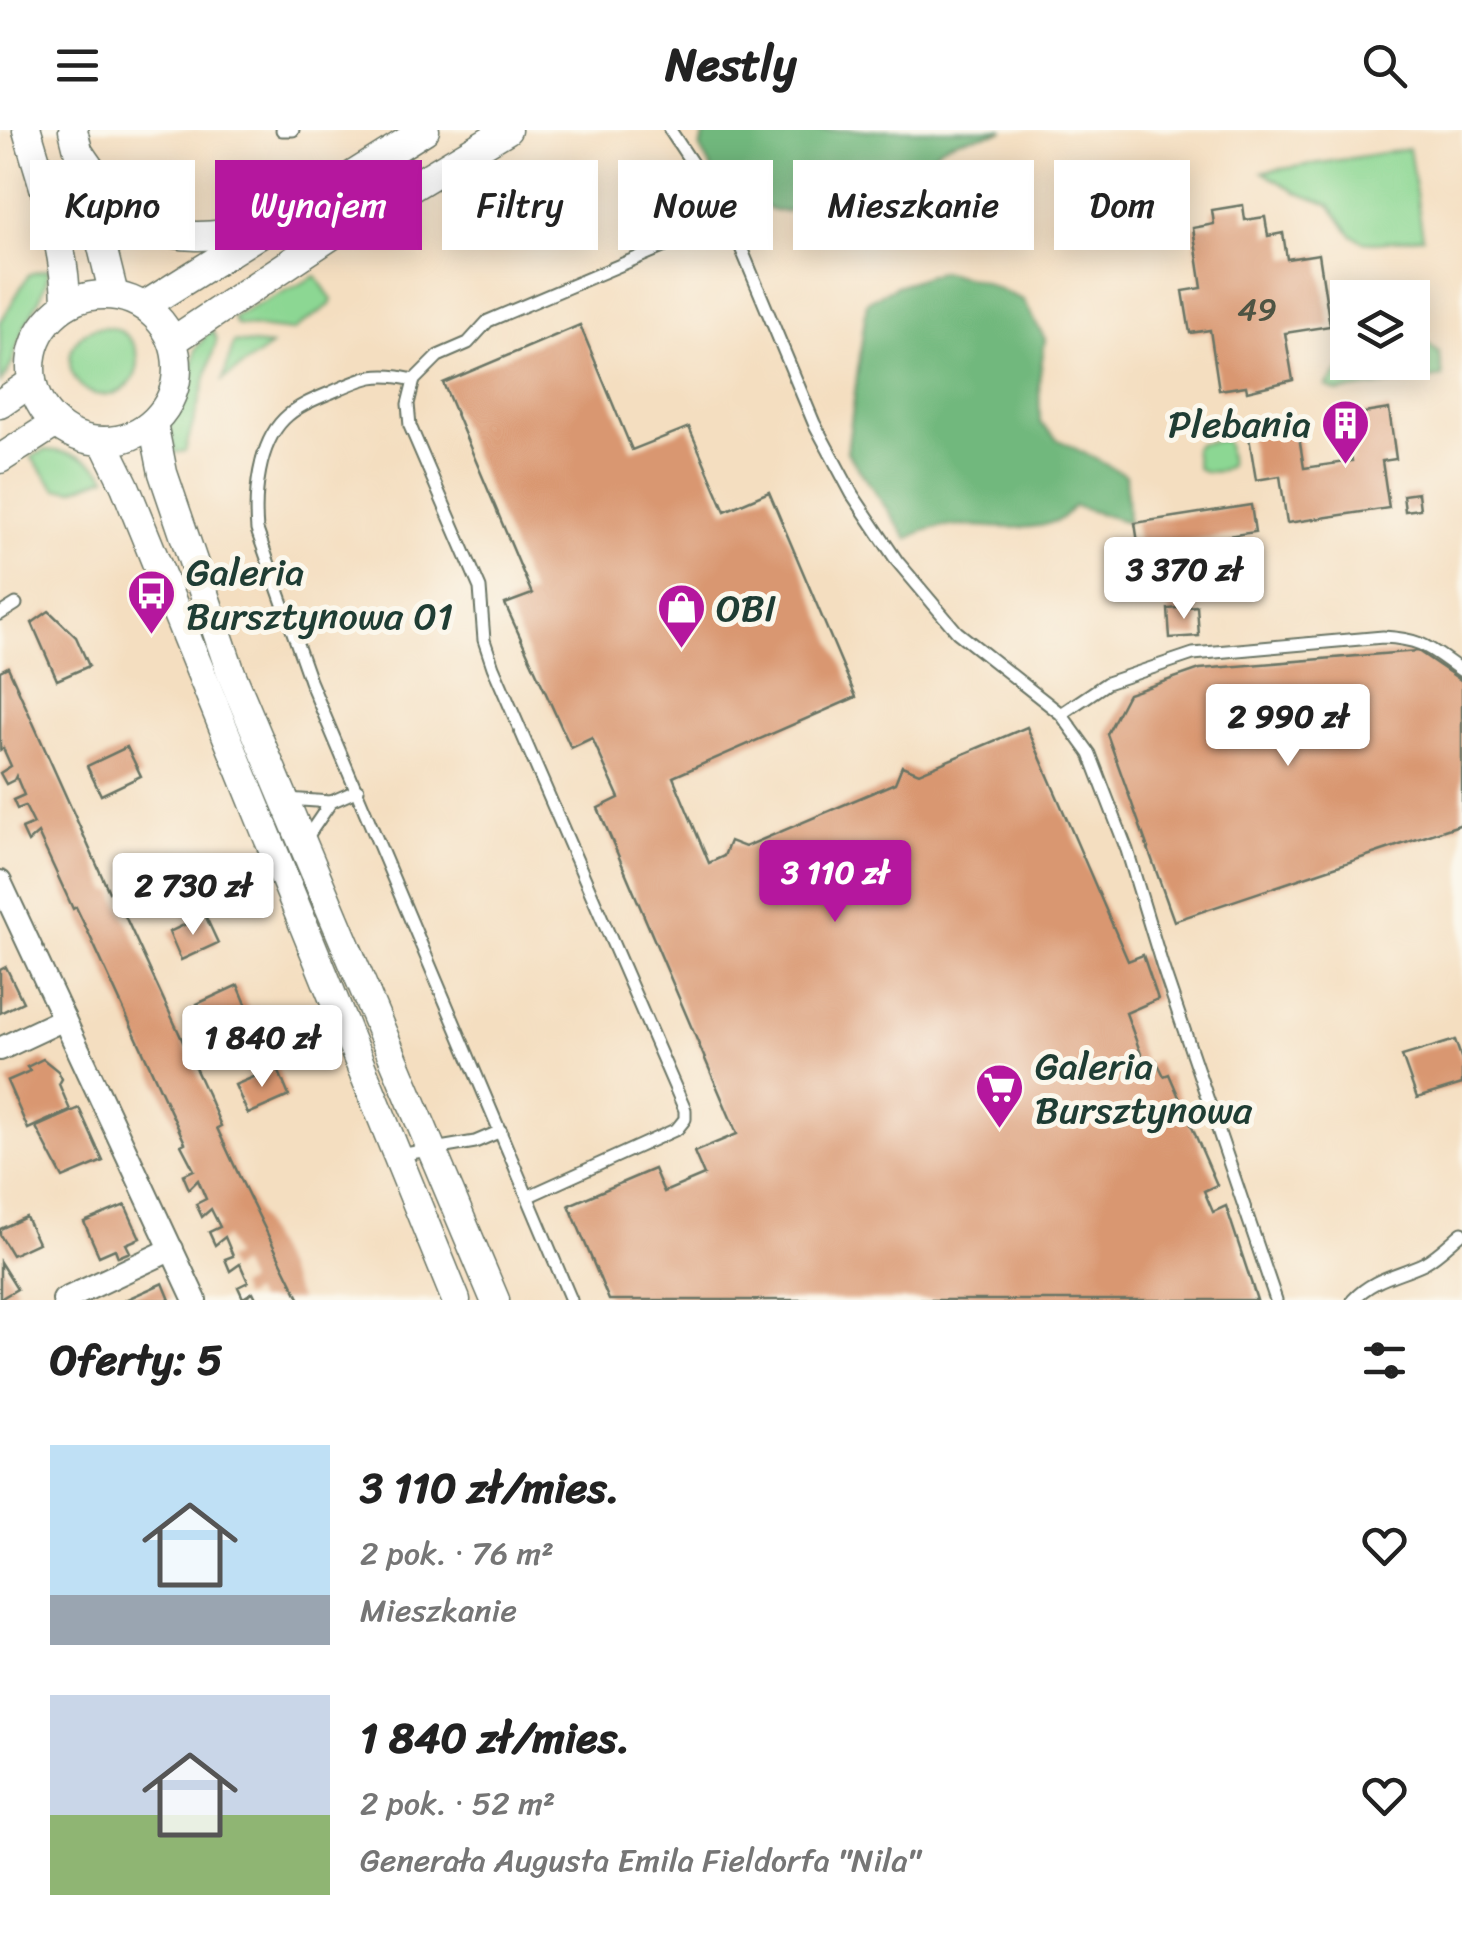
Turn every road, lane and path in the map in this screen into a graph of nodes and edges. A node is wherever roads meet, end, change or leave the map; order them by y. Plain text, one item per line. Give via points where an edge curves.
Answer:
1 (27, 130) edge
2 (282, 130) edge
3 (293, 130) edge
4 (425, 130) edge
5 (507, 130) edge
6 (670, 130) edge
7 (76, 142) edge
8 (377, 160) edge
9 (690, 160) edge
10 (215, 237) edge
11 (233, 250) edge
12 (656, 250) edge
13 (743, 250) edge
14 (114, 295) junction
15 (66, 305) junction
16 (144, 306) junction
17 (173, 341) junction
18 (414, 380) junction
19 (32, 382) junction
20 (0, 404) edge
21 (56, 422) junction
22 (153, 423) junction
23 (102, 441) junction
24 (0, 459) edge
25 (16, 604) dead end
26 (0, 614) edge
27 (1462, 671) edge
28 (1061, 714) junction
29 (358, 790) junction
30 (283, 799) junction
31 (331, 802) junction
32 (302, 844) junction
33 (0, 882) edge
34 (64, 1019) junction
35 (0, 1049) edge
36 (502, 1131) junction
37 (432, 1151) junction
38 (395, 1155) junction
39 (530, 1196) junction
40 (1462, 1233) edge
41 (172, 1249) junction
42 (64, 1300) edge
43 (195, 1300) edge
44 (456, 1300) edge
45 (495, 1300) edge
46 (571, 1300) edge
47 (1276, 1300) edge
48 (1353, 1300) edge

1 - 15 street via 60,248
2 - 3 lane
4 - 8 street
5 - 17 street
6 - 9 lane
7 - 10 street via 108,196 145,225
7 - 14 street
11 - 16 street
12 - 18 lane via 488,321
13 - 28 lane via 814,423 897,560 958,632
14 - 15 street
14 - 16 street
15 - 19 street via 37,338
16 - 17 street
17 - 22 street via 176,385
18 - 29 lane via 370,375 306,403 282,420 259,476 256,530 266,562
18 - 39 lane via 410,426 480,588 493,667 685,1110 677,1129
19 - 20 street
19 - 21 street
21 - 23 street
21 - 24 street
22 - 23 street
22 - 30 street via 163,473 225,655
23 - 38 street
25 - 26 lane
27 - 28 lane via 1411,638 1194,654 1107,683
28 - 47 lane via 1090,754 1128,850
29 - 31 lane
29 - 36 lane
30 - 31 lane
30 - 32 street
31 - 32 lane
32 - 37 street
33 - 34 street
34 - 35 street
34 - 41 street
36 - 37 lane
36 - 39 lane
37 - 38 lane
37 - 45 street
38 - 44 street
39 - 46 lane
40 - 48 lane via 1434,1257 1380,1279
41 - 42 street
41 - 43 street

